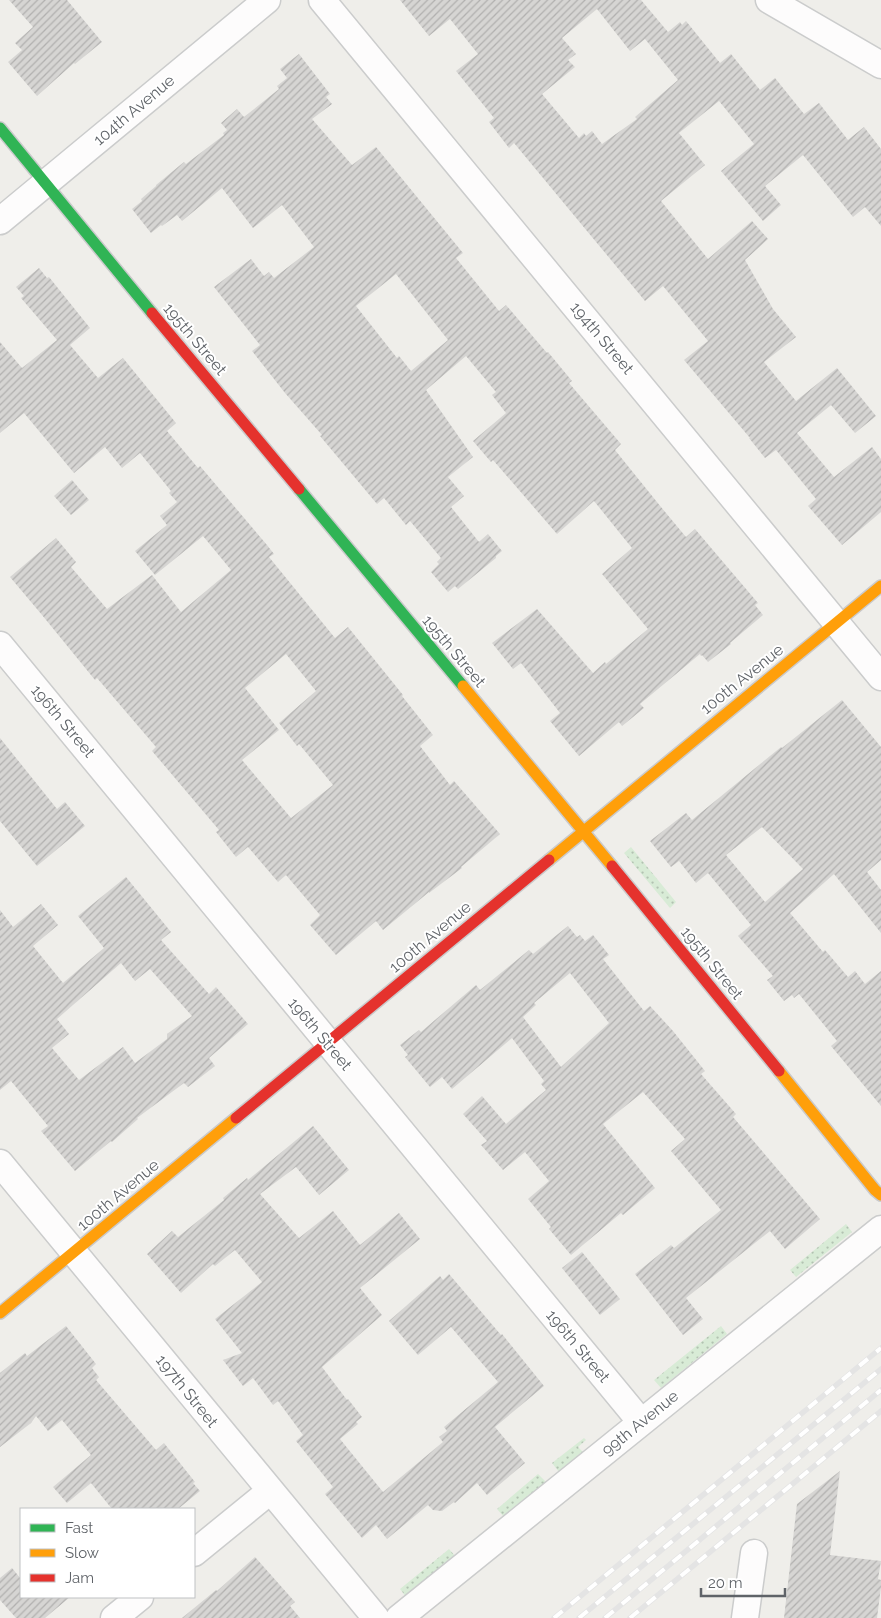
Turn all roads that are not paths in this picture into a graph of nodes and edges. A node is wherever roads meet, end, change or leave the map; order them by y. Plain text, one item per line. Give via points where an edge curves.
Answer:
1 (267, 0) edge
2 (322, 0) edge
3 (769, 0) edge
4 (881, 66) edge
5 (0, 128) edge
6 (44, 184) junction
7 (0, 220) edge
8 (881, 586) edge
9 (837, 622) junction
10 (0, 645) edge
11 (881, 677) edge
12 (583, 832) junction
13 (328, 1043) junction
14 (0, 1163) edge
15 (881, 1195) edge
16 (881, 1229) edge
17 (74, 1252) junction
18 (0, 1313) edge
19 (641, 1422) junction
20 (270, 1490) junction
21 (195, 1552) edge
22 (754, 1553) dead end
23 (139, 1598) edge
24 (114, 1618) edge
25 (376, 1618) edge
26 (399, 1618) edge
27 (745, 1618) edge

1 - 6 street, 104th Avenue
2 - 9 street, 194th Street
3 - 4 street
5 - 6 street, 195th Street
6 - 7 street, 104th Avenue
6 - 12 street, 195th Street
8 - 9 street, 100th Avenue
9 - 11 street, 194th Street
9 - 12 street, 100th Avenue
10 - 13 street, 196th Street
12 - 13 street, 100th Avenue
12 - 15 street, 195th Street
13 - 17 street, 100th Avenue
13 - 19 street, 196th Street
14 - 17 street, 197th Street
16 - 19 street, 99th Avenue
17 - 18 street, 100th Avenue
17 - 20 street, 197th Street
19 - 26 street, 99th Avenue
20 - 21 street
20 - 25 street, 197th Street
22 - 27 street
23 - 24 street

